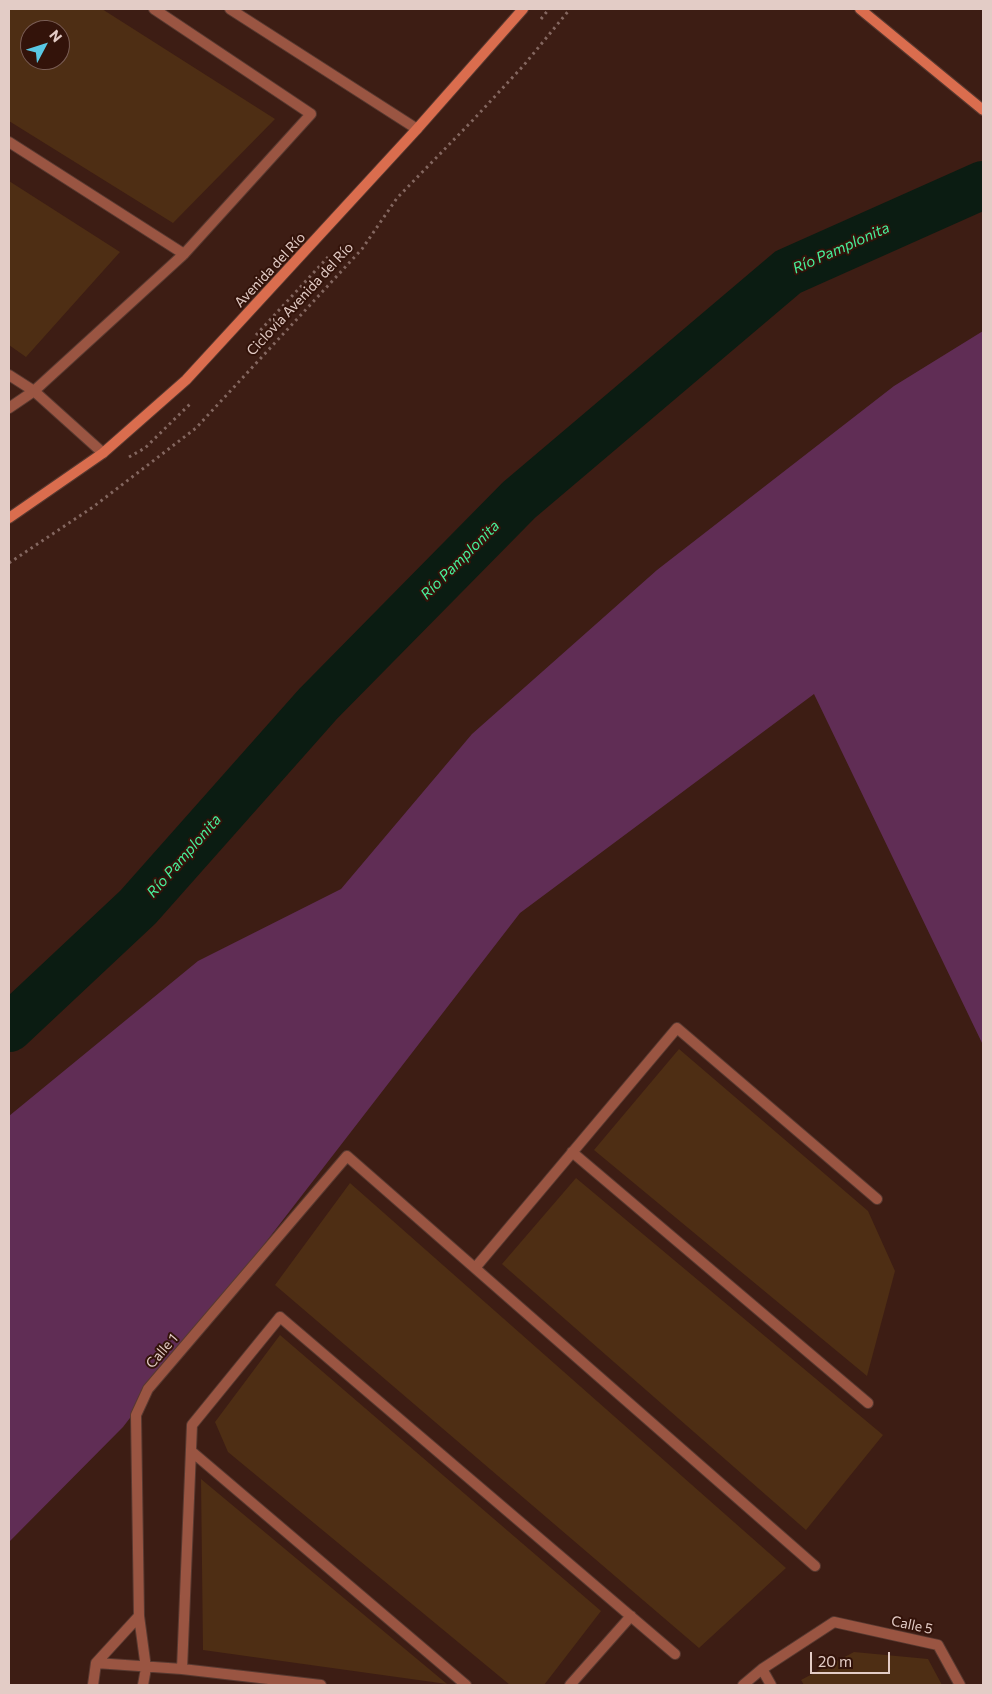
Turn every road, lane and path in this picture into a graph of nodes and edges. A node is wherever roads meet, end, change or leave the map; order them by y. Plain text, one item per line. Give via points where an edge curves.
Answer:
1 (154, 9) edge
2 (230, 9) edge
3 (523, 9) edge
4 (570, 9) edge
5 (860, 9) edge
6 (983, 110) edge
7 (417, 129) junction
8 (9, 142) edge
9 (184, 254) junction
10 (9, 375) edge
11 (34, 391) junction
12 (9, 408) edge
13 (103, 453) junction
14 (9, 518) edge
15 (9, 563) edge
16 (572, 1152) junction
17 (877, 1199) dead end
18 (475, 1268) junction
19 (868, 1403) dead end
20 (191, 1451) junction
21 (815, 1566) dead end
22 (139, 1616) junction
23 (631, 1616) junction
24 (675, 1654) dead end
25 (96, 1663) junction
26 (146, 1668) junction
27 (182, 1669) junction
28 (762, 1669) junction
29 (93, 1685) edge
30 (143, 1685) edge
31 (321, 1685) edge
32 (466, 1685) edge
33 (570, 1685) edge
34 (743, 1685) edge
35 (771, 1685) edge
36 (960, 1685) edge

1 - 9 street via 311,114
2 - 7 street
3 - 7 main road, Avenida del Río
4 - 15 path, Ciclovía Avenida del Río via 524,65 397,198 362,249 196,428 92,507
5 - 6 main road
7 - 13 main road, Avenida del Río via 186,380
8 - 9 street
9 - 11 street
10 - 11 street
11 - 12 street
11 - 13 street
13 - 14 main road, Avenida del Río
16 - 17 street via 677,1028
16 - 18 street
16 - 19 street
18 - 21 street
18 - 22 street, Calle 1 via 347,1156 148,1389 136,1415
20 - 23 street via 192,1425 280,1317
20 - 27 street
20 - 32 street
22 - 25 street
22 - 26 street, Calle 1
23 - 24 street
23 - 33 street
25 - 26 street
25 - 29 street
26 - 27 street
26 - 30 street, Calle 1
27 - 31 street
28 - 34 street
28 - 35 street
28 - 36 street, Calle 5 via 834,1622 938,1645

